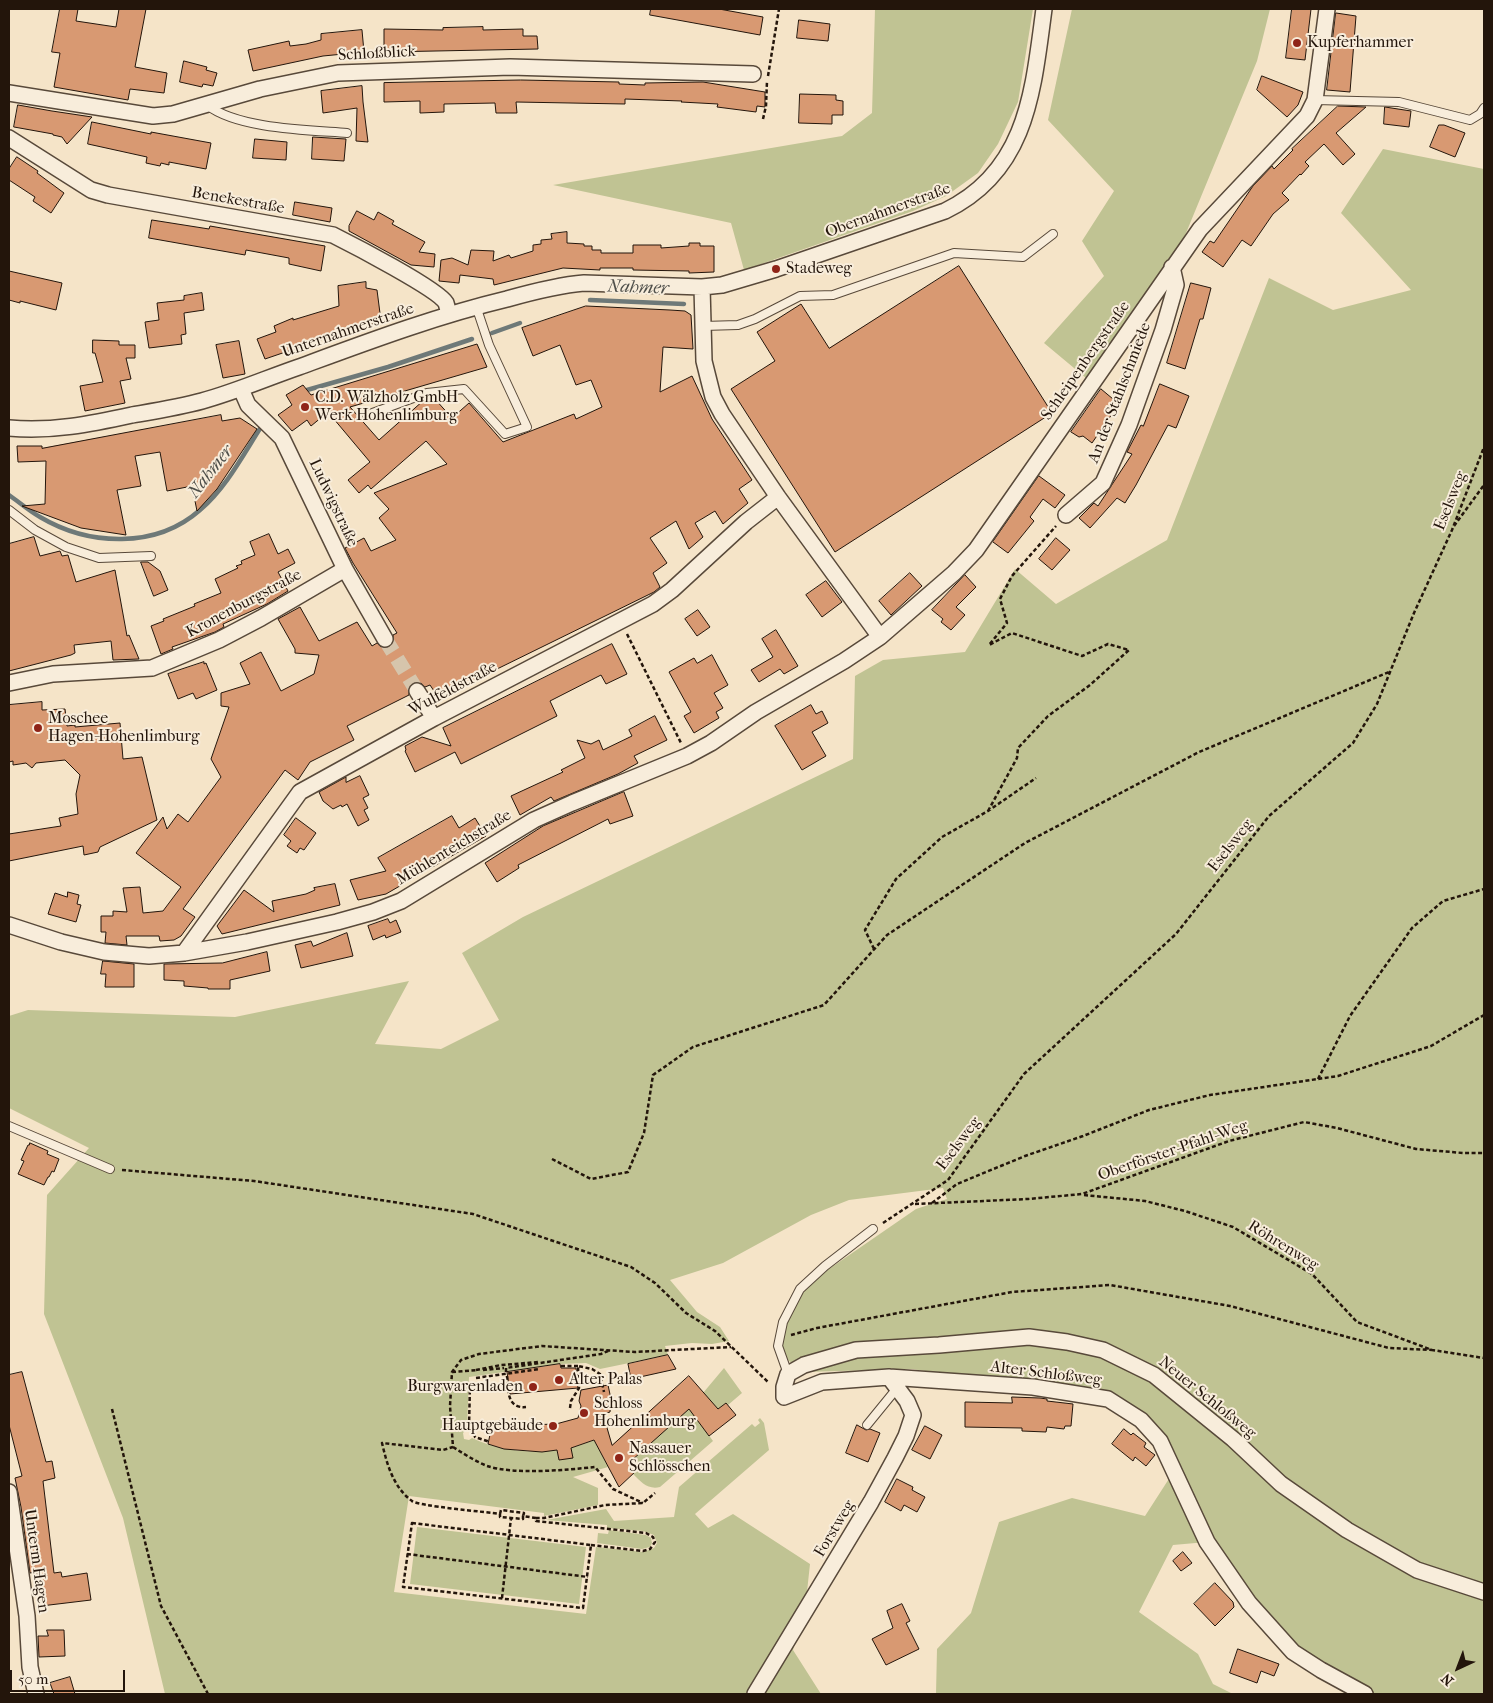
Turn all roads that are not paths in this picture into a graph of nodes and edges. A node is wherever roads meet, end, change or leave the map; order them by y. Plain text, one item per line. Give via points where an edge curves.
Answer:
1 (1044, 9) edge
2 (1327, 9) edge
3 (753, 74) dead end
4 (9, 93) edge
5 (1315, 100) junction
6 (207, 105) junction
7 (1484, 108) edge
8 (347, 134) dead end
9 (9, 138) edge
10 (1053, 234) dead end
11 (1172, 267) junction
12 (702, 287) junction
13 (476, 306) junction
14 (449, 314) junction
15 (703, 326) junction
16 (240, 389) junction
17 (367, 415) dead end
18 (9, 428) edge
19 (778, 497) junction
20 (9, 510) edge
21 (1066, 515) road end
22 (151, 556) dead end
23 (345, 569) junction
24 (880, 637) junction
25 (385, 639) tunnel mouth
26 (9, 683) edge
27 (417, 691) tunnel mouth
28 (434, 718) junction
29 (9, 925) edge
30 (184, 954) junction
31 (9, 1126) edge
32 (110, 1169) road end
33 (873, 1229) road end
34 (788, 1374) junction
35 (893, 1382) junction
36 (867, 1425) dead end
37 (9, 1492) edge
38 (1484, 1592) edge
39 (36, 1694) edge
40 (755, 1694) edge
41 (1365, 1694) edge

1 - 12 street, Obernahmerstraße via 1029,103 1022,125 1002,163 978,192 962,203 922,220 769,272
2 - 5 street, Schleipenbergstraße
3 - 6 street, Schloßblick via 510,67 369,71 338,73 260,89
4 - 6 street, Schloßblick via 153,116
5 - 7 lane via 1398,102 1470,120
5 - 11 street, Schleipenbergstraße via 1307,116 1200,229
6 - 8 lane via 216,112 252,123
9 - 14 street, Benekestraße via 91,190 333,235 431,291 445,302
10 - 15 lane via 1023,257 954,253 833,295 800,296 738,325
11 - 21 street, An der Stahlschmiede via 1176,285 1129,426 1103,483
11 - 24 street, Schleipenbergstraße via 976,550
12 - 13 street, Unternahmerstraße via 584,283 553,287
12 - 15 street
13 - 14 street, Unternahmerstraße
13 - 17 lane via 489,345 527,427 505,434 464,389 426,393
14 - 16 street, Unternahmerstraße
15 - 19 street via 704,361 713,397
16 - 18 street, Unternahmerstraße via 201,401 91,424 32,430
16 - 23 street, Ludwigstraße via 248,405 282,438
19 - 24 street
19 - 28 street, Wulfeldstraße via 653,604
20 - 22 lane via 34,530 66,547 99,558
23 - 25 street, Ludwigstraße
23 - 26 street, Kronenburgstraße via 219,640 152,668 53,674
24 - 30 street, Mühlenteichstraße via 687,756 534,820 401,901 337,922
27 - 28 street
28 - 30 street, Wulfeldstraße via 300,792
29 - 30 street, Mühlenteichstraße via 104,952 149,956
31 - 32 lane
33 - 34 lane via 800,1289 783,1322 778,1346
34 - 35 street, Alter Schloßweg via 784,1398 822,1382
34 - 38 street, Neuer Schloßweg via 804,1365 856,1350 1029,1337 1103,1350 1154,1375 1233,1439 1281,1484 1347,1530 1417,1570
35 - 36 lane
35 - 40 street, Forstweg via 913,1415 906,1436 871,1502
35 - 41 street, Alter Schloßweg via 1033,1387 1108,1399 1141,1420 1160,1441 1207,1542 1249,1603 1293,1652
37 - 39 street, Unterm Hagen

